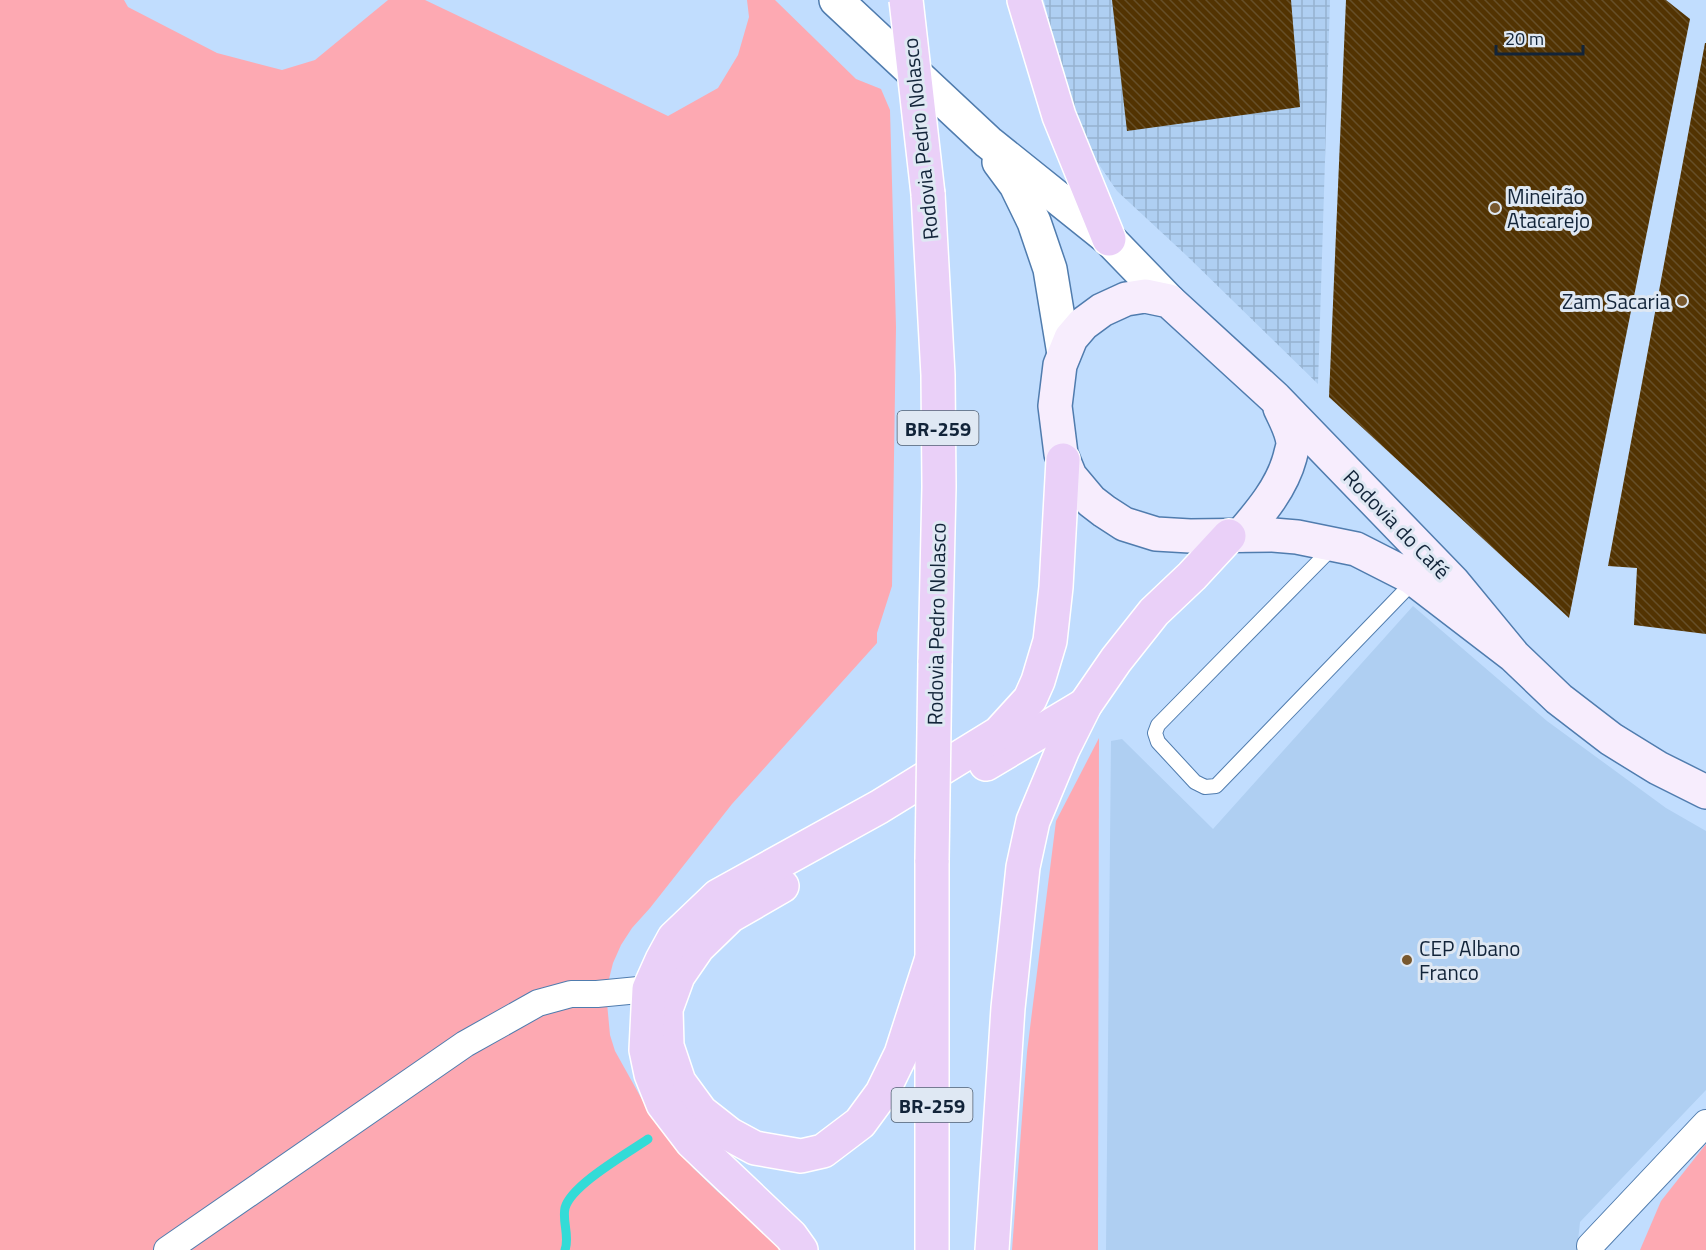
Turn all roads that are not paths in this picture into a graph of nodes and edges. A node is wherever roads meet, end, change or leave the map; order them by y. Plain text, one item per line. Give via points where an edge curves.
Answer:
1 (836, 0) edge
2 (906, 0) edge
3 (1024, 0) edge
4 (988, 142) junction
5 (1109, 239) junction
6 (1169, 301) junction
7 (1064, 354) junction
8 (1275, 398) junction
9 (1063, 460) junction
10 (1235, 535) junction
11 (1336, 544) junction
12 (1415, 580) junction
13 (1514, 656) junction
14 (1085, 705) junction
15 (1706, 792) edge
16 (931, 961) junction
17 (649, 989) junction
18 (1706, 1123) edge
19 (1590, 1246) dead end
20 (167, 1250) edge
21 (801, 1250) edge
22 (932, 1250) edge
23 (992, 1250) edge

1 - 4 street
2 - 16 highway, Rodovia Pedro Nolasco / BR-259, bridge via 928,194 938,375
3 - 5 highway via 1059,116
4 - 5 street
4 - 7 street via 1034,222 1050,269
5 - 6 street
6 - 7 main road, Rodovia do Café via 1145,296 1126,298 1102,310 1083,324
6 - 8 main road, Rodovia do Café
7 - 9 main road, Rodovia do Café via 1055,406
8 - 10 main road via 1293,444 1287,467 1259,514
8 - 13 main road, Rodovia do Café via 1453,582
9 - 10 main road, Rodovia do Café via 1070,476 1091,501 1124,524 1156,534
9 - 17 highway via 1050,641 1030,699 999,733 879,807 718,896 674,938
10 - 11 main road, Rodovia do Café via 1297,537
10 - 14 highway via 1154,612
11 - 12 main road, Rodovia do Café via 1356,549
11 - 12 lane via 1158,725 1158,741 1196,782 1205,787 1216,786
12 - 13 main road, Rodovia do Café
13 - 15 main road, Rodovia do Café via 1559,699 1611,739
14 - 16 highway via 730,916 691,957 678,976 666,1009 667,1046 678,1082 701,1112 755,1148 801,1156 823,1150 860,1123 882,1093 901,1054
14 - 23 highway via 1033,821 1023,867 1008,1008
16 - 22 highway, Rodovia Pedro Nolasco / BR-259
17 - 20 street via 570,994 538,1003 465,1044
17 - 21 highway via 646,1050 663,1104 692,1142
18 - 19 street

